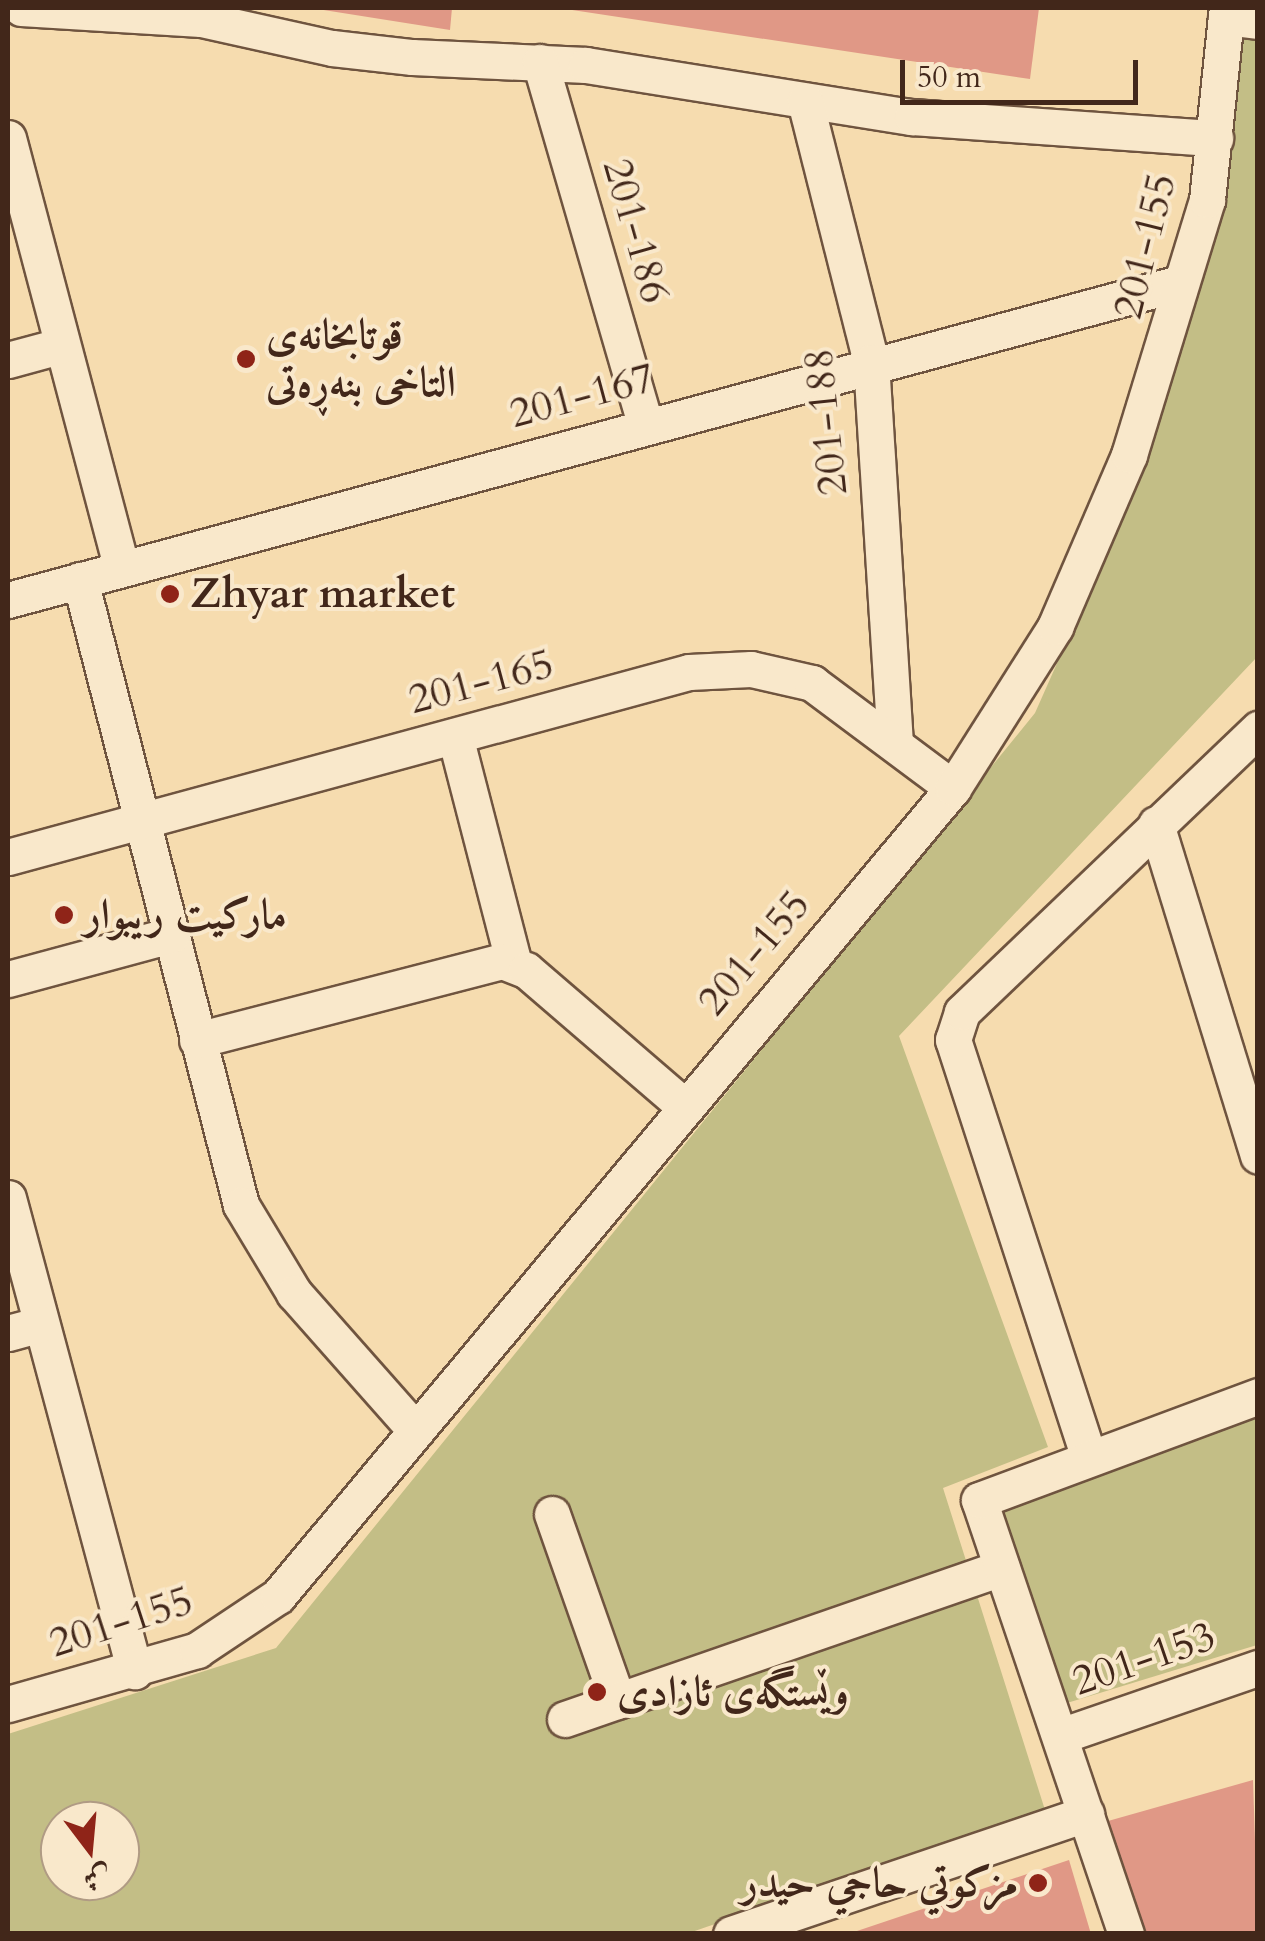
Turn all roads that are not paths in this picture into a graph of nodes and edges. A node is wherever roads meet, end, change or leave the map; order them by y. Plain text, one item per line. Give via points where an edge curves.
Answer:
1 (21, 8) edge
2 (1237, 15) edge
3 (540, 62) junction
4 (804, 101) junction
5 (8, 138) edge
6 (1215, 138) junction
7 (1180, 283) junction
8 (60, 346) junction
9 (8, 360) edge
10 (871, 362) junction
11 (646, 426) junction
12 (122, 568) junction
13 (80, 580) junction
14 (8, 600) edge
15 (1258, 729) edge
16 (455, 736) junction
17 (895, 741) junction
18 (953, 788) junction
19 (141, 819) junction
20 (1156, 824) junction
21 (8, 857) edge
22 (171, 935) junction
23 (514, 964) junction
24 (8, 979) edge
25 (197, 1040) junction
26 (683, 1105) junction
27 (1258, 1156) edge
28 (8, 1198) edge
29 (24, 1329) edge
30 (1258, 1396) edge
31 (416, 1431) junction
32 (1089, 1458) junction
33 (552, 1514) dead end
34 (1002, 1568) junction
35 (1258, 1668) edge
36 (135, 1671) junction
37 (618, 1701) junction
38 (8, 1704) edge
39 (565, 1719) dead end
40 (1060, 1736) junction
41 (1086, 1814) junction
42 (730, 1934) edge
43 (1126, 1934) edge

1 - 3 street via 201,19 332,48 412,57
2 - 6 street, 201-155
3 - 4 street
3 - 11 street, 201-186
4 - 6 street via 966,122
4 - 10 street, 201-188
5 - 8 street
6 - 7 street, 201-155 via 1206,200
7 - 10 street, 201-167
7 - 18 street, 201-155 via 1145,409 1082,572 1024,681
8 - 9 street
8 - 12 street
10 - 11 street, 201-167
10 - 17 street, 201-188
11 - 12 street, 201-167
12 - 13 street, 201-167
13 - 14 street, 201-167
13 - 19 street
15 - 20 street
16 - 17 street, 201-165 via 689,672 751,669 812,683
16 - 19 street, 201-165
16 - 23 street
17 - 18 street, 201-165
18 - 26 street, 201-155
19 - 21 street, 201-165
19 - 22 street
20 - 27 street
20 - 32 street via 962,1012 953,1040
22 - 24 street
22 - 25 street
23 - 25 street via 489,962
23 - 26 street
25 - 31 street via 255,1236 294,1293
26 - 31 street, 201-155
28 - 29 street
29 - 36 street
30 - 32 street
31 - 36 street, 201-155 via 253,1617 197,1650
32 - 34 street via 979,1500
33 - 37 street
34 - 37 street
34 - 40 street
35 - 40 street, 201-153
36 - 38 street, 201-155
37 - 39 street
40 - 41 street
41 - 42 street
41 - 43 street

